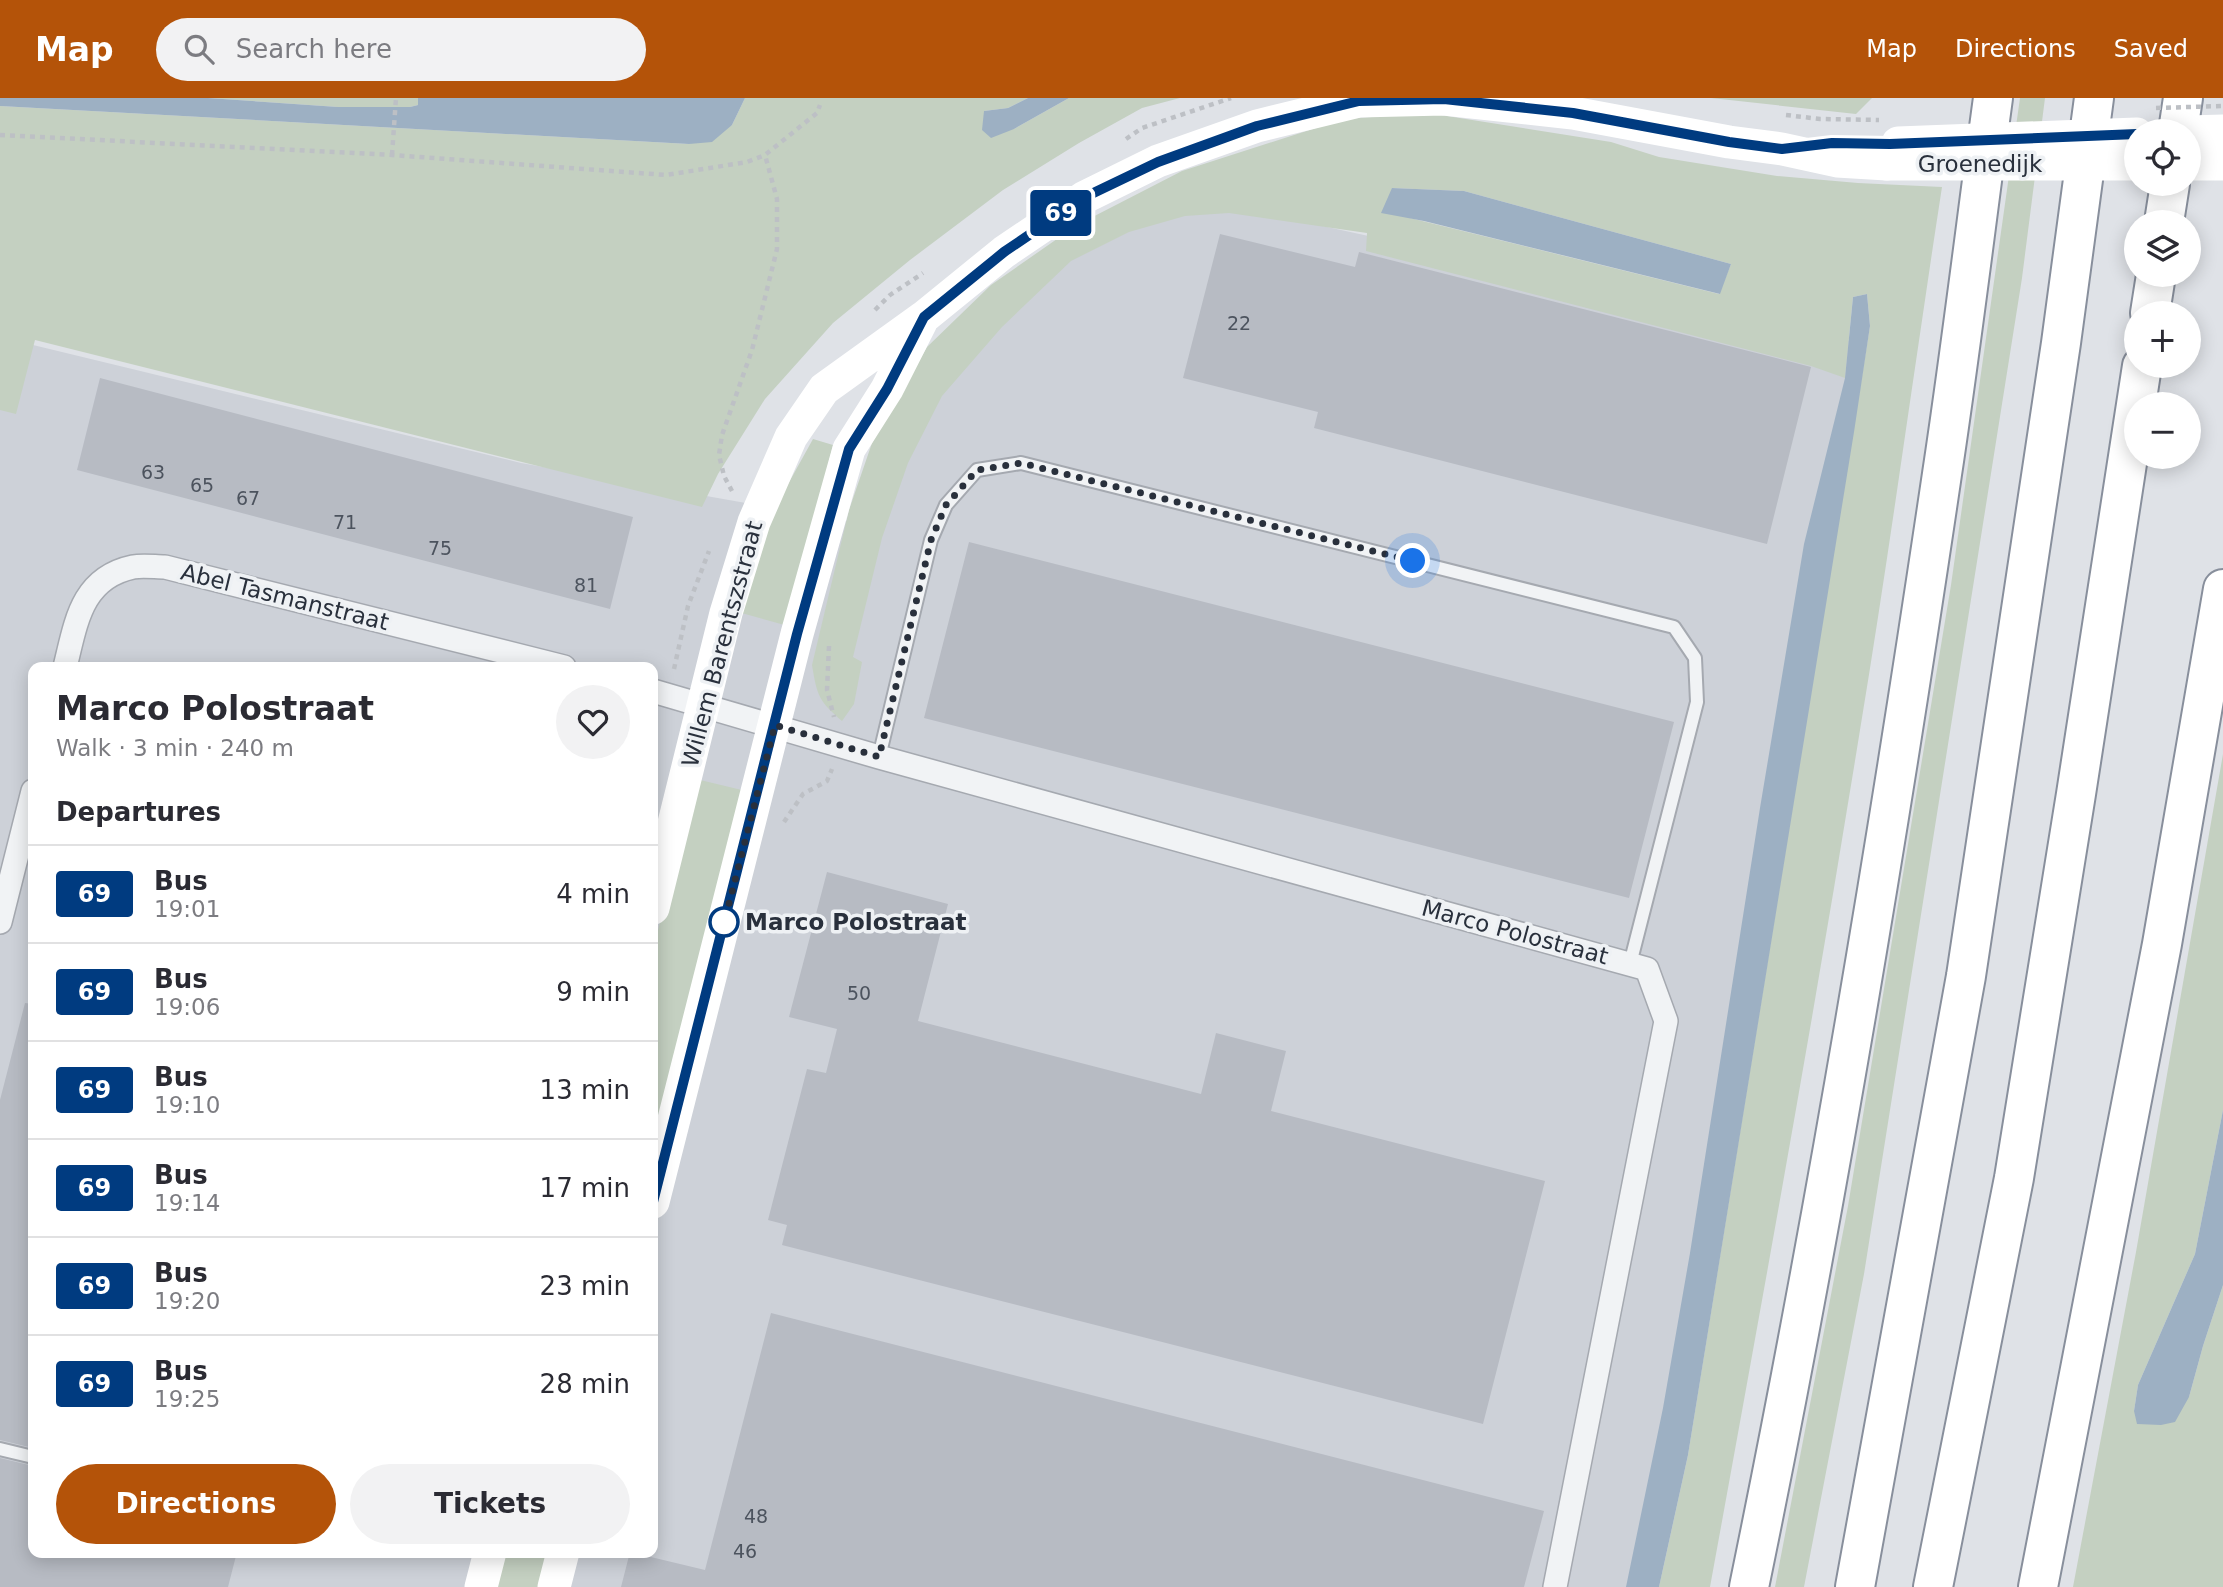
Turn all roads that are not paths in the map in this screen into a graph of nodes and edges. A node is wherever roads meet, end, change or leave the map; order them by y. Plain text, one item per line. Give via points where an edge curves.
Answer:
1 (1993, 98) edge
2 (2094, 98) edge
3 (2183, 98) edge
4 (1359, 101) joint
5 (2180, 119) edge
6 (2223, 131) edge
7 (2201, 132) edge
8 (2124, 134) edge
9 (1886, 143) junction
10 (2124, 163) edge
11 (2201, 164) edge
12 (2223, 164) edge
13 (924, 317) junction
14 (2140, 378) edge
15 (2223, 589) edge
16 (66, 662) edge
17 (531, 662) edge
18 (658, 692) edge
19 (704, 705) junction
20 (775, 725) junction
21 (879, 757) junction
22 (28, 812) edge
23 (658, 888) edge
24 (0, 922) edge
25 (1630, 964) junction
26 (658, 1182) edge
27 (0, 1449) edge
28 (28, 1456) edge
29 (488, 1558) edge
30 (561, 1558) edge
31 (481, 1587) edge
32 (554, 1587) edge
33 (1555, 1587) edge
34 (1749, 1587) edge
35 (1855, 1587) edge
36 (1933, 1587) edge
37 (2038, 1587) edge

1 - 34 highway via 1942,473 1856,1017
2 - 35 highway via 1966,976
3 - 5 highway
4 - 9 main road, Groenedijk via 1444,99 1573,113 1782,149
4 - 13 main road, Willem Barentszstraat via 1257,126 1158,162 1085,197 1004,252
6 - 7 main road
8 - 9 main road, Groenedijk, bridge
9 - 10 main road, Groenedijk, bridge
11 - 12 main road
13 - 19 main road, Willem Barentszstraat via 824,389 790,437 754,522
13 - 20 main road, Willem Barentszstraat via 849,449
14 - 36 highway via 2014,1178
15 - 37 highway via 2162,944
16 - 17 street, Abel Tasmanstraat via 83,603 111,573 135,566 165,567
18 - 19 street
19 - 20 street, Marco Polostraat
19 - 23 main road, Willem Barentszstraat
20 - 21 street, Marco Polostraat
20 - 26 main road, Willem Barentszstraat
21 - 25 street, Marco Polostraat
21 - 25 lane via 931,540 946,505 977,470 1021,463 1674,627 1695,658 1697,702
22 - 24 street
25 - 33 street, Marco Polostraat via 1647,969 1666,1021
27 - 28 lane
29 - 31 main road
30 - 32 main road

